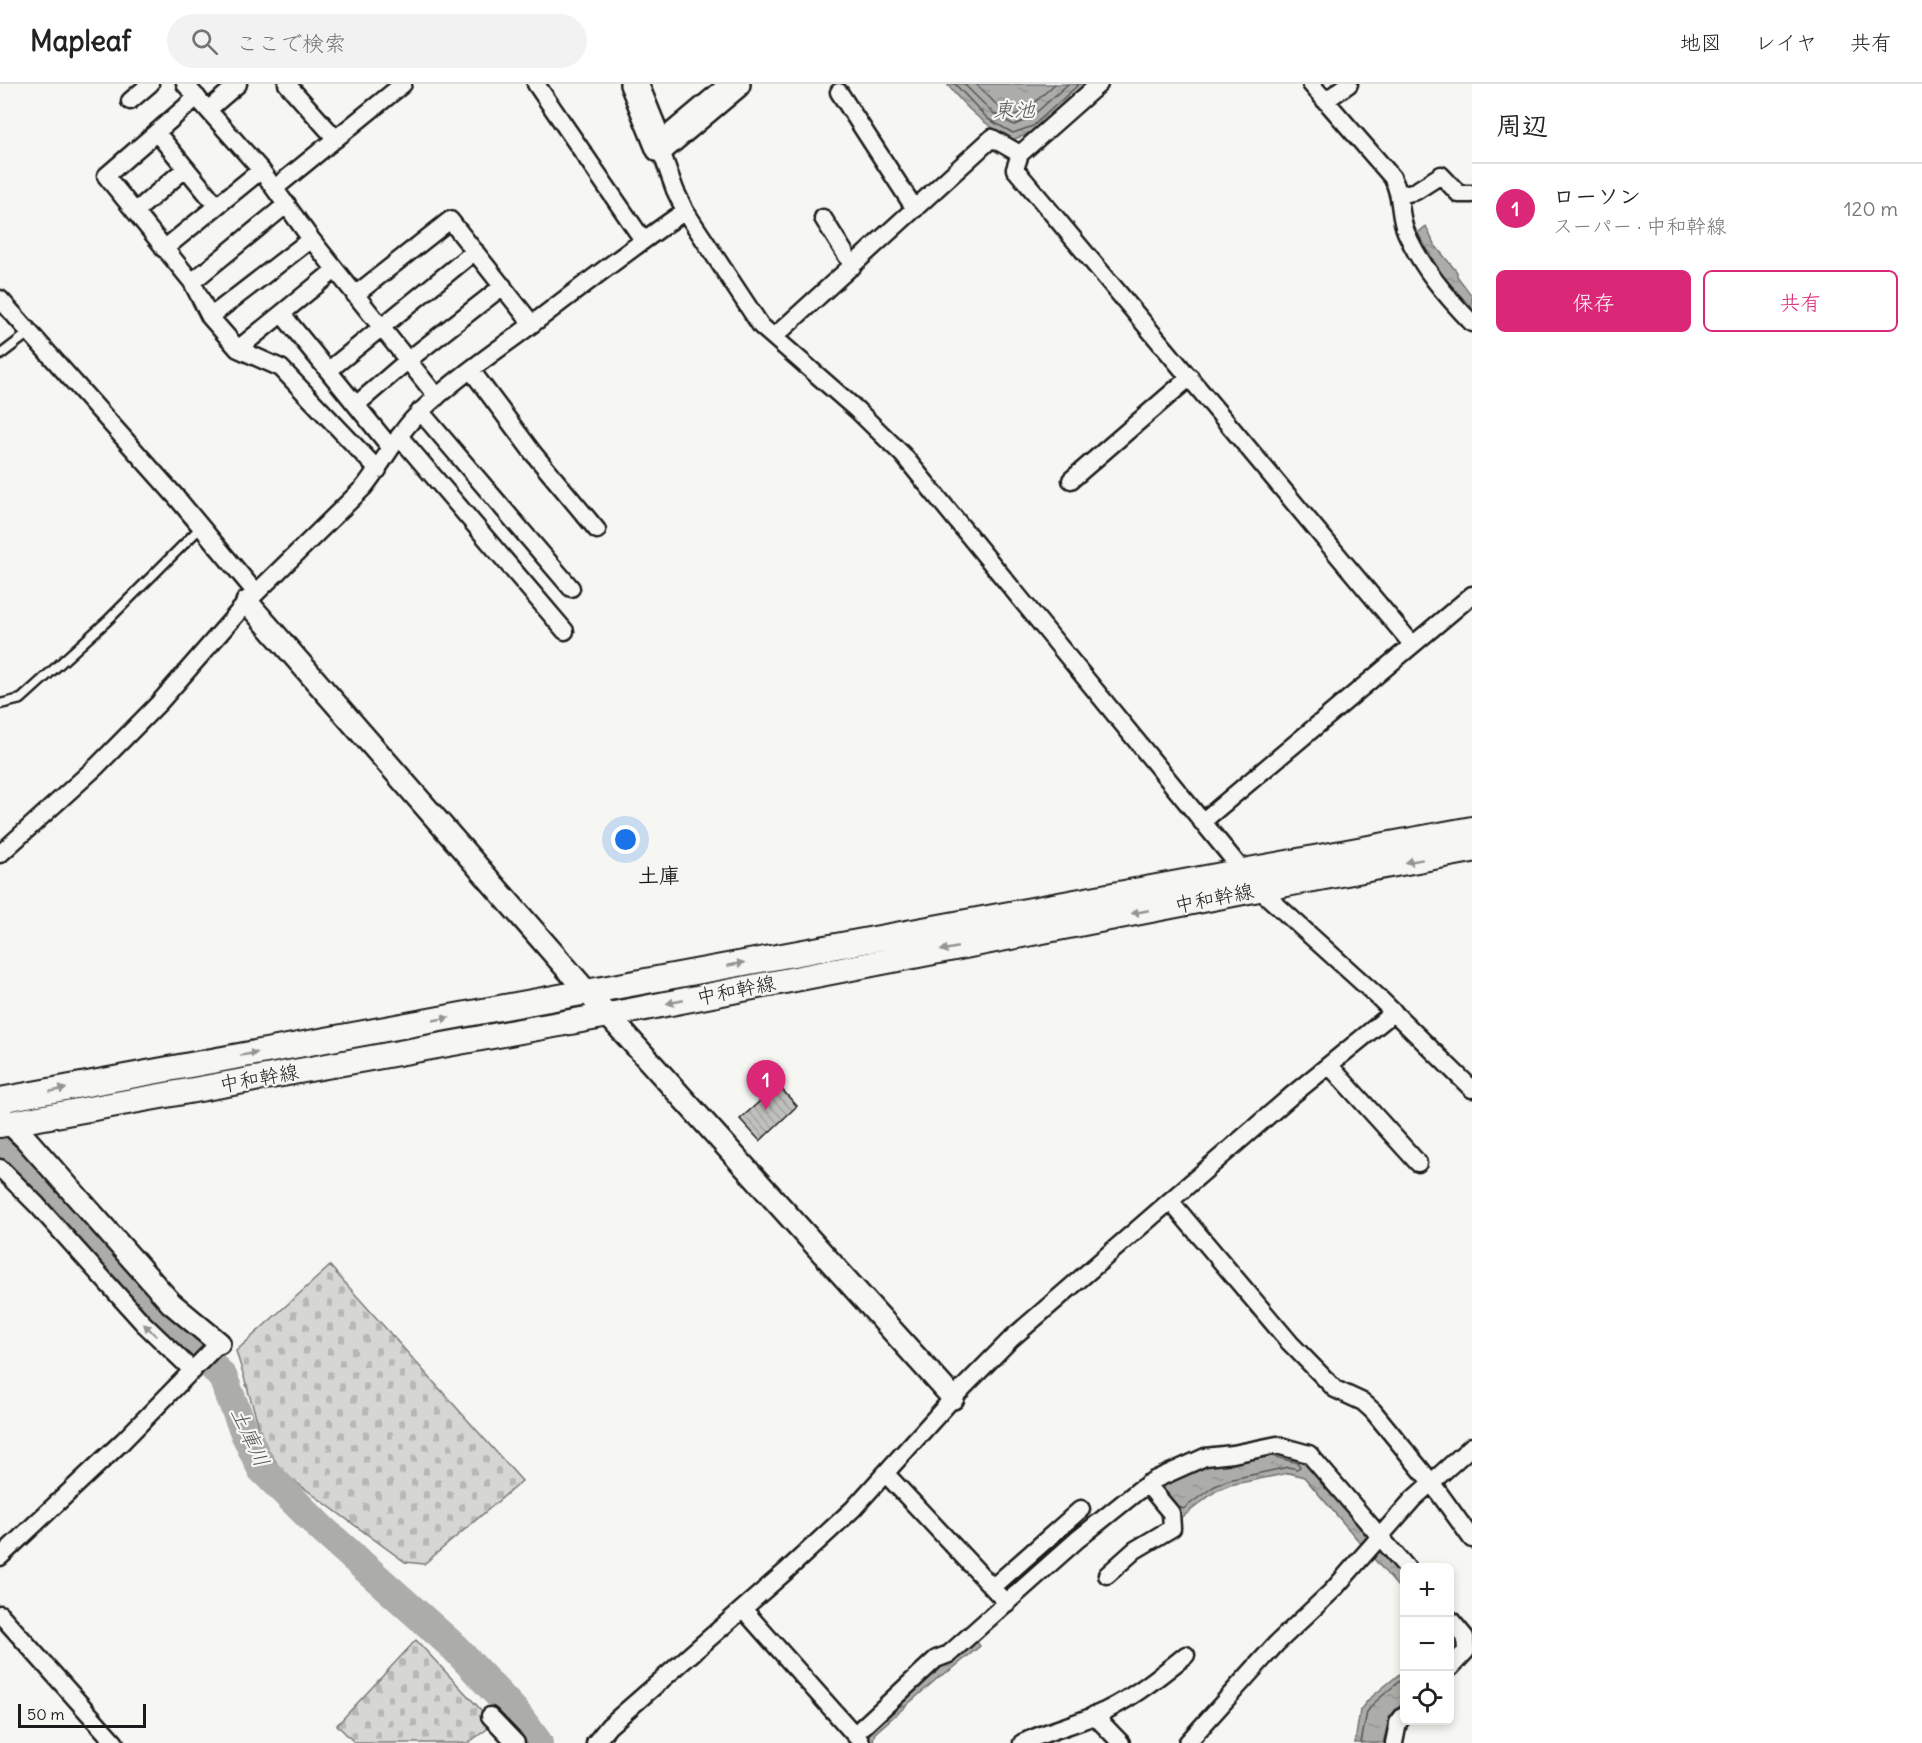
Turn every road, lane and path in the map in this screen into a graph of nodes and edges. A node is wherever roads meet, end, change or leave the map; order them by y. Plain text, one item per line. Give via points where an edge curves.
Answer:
1 (150, 84) edge
2 (185, 84) edge
3 (238, 84) edge
4 (287, 84) edge
5 (536, 84) edge
6 (634, 84) edge
7 (736, 84) edge
8 (1099, 84) edge
9 (1311, 84) edge
10 (1349, 84) edge
11 (401, 85) edge
12 (839, 92) dead end
13 (130, 101) dead end
14 (1325, 101) junction
15 (203, 103) junction
16 (157, 133) junction
17 (336, 139) junction
18 (660, 148) junction
19 (1020, 154) junction
20 (186, 168) junction
21 (261, 170) junction
22 (275, 188) junction
23 (1472, 194) edge
24 (1400, 195) junction
25 (287, 204) junction
26 (217, 206) junction
27 (915, 208) junction
28 (685, 211) junction
29 (135, 212) junction
30 (823, 218) dead end
31 (311, 239) junction
32 (643, 240) junction
33 (164, 249) junction
34 (476, 251) junction
35 (853, 266) junction
36 (335, 270) junction
37 (192, 282) junction
38 (504, 286) junction
39 (355, 295) junction
40 (0, 299) edge
41 (282, 314) junction
42 (210, 317) junction
43 (1472, 323) edge
44 (532, 324) junction
45 (381, 329) junction
46 (30, 332) junction
47 (774, 338) junction
48 (238, 350) junction
49 (0, 355) edge
50 (407, 361) junction
51 (329, 370) junction
52 (471, 370) junction
53 (1190, 377) junction
54 (437, 397) junction
55 (356, 405) junction
56 (420, 411) junction
57 (395, 442) junction
58 (378, 470) junction
59 (1071, 480) dead end
60 (201, 527) junction
61 (597, 530) dead end
62 (571, 588) dead end
63 (1472, 595) edge
64 (251, 597) junction
65 (565, 631) dead end
66 (1412, 644) junction
67 (0, 704) edge
68 (1202, 822) junction
69 (1472, 829) edge
70 (1472, 850) edge
71 (0, 854) edge
72 (1242, 870) junction
73 (1259, 889) junction
74 (587, 992) junction
75 (1394, 1012) junction
76 (609, 1015) junction
77 (1329, 1065) junction
78 (1472, 1089) edge
79 (0, 1100) edge
80 (4, 1121) edge
81 (1418, 1163) dead end
82 (0, 1168) edge
83 (1171, 1202) junction
84 (219, 1343) joint
85 (192, 1371) junction
86 (953, 1398) junction
87 (1472, 1446) edge
88 (886, 1474) junction
89 (1431, 1482) junction
90 (1147, 1484) junction
91 (1081, 1509) dead end
92 (1380, 1535) junction
93 (1472, 1539) edge
94 (0, 1557) edge
95 (1403, 1563) edge
96 (1107, 1575) dead end
97 (993, 1587) junction
98 (1007, 1603) junction
99 (743, 1609) junction
100 (0, 1614) edge
101 (1454, 1625) edge
102 (1186, 1655) dead end
103 (1454, 1663) edge
104 (1094, 1715) junction
105 (490, 1716) dead end
106 (1400, 1720) edge
107 (858, 1739) edge
108 (115, 1743) edge
109 (516, 1743) edge
110 (595, 1743) edge
111 (1022, 1743) edge
112 (1121, 1743) edge
113 (1187, 1743) edge
114 (1394, 1743) edge

1 - 13 street
2 - 15 street
3 - 15 street
4 - 17 street
5 - 32 street
6 - 18 highway
7 - 18 highway
8 - 19 street
9 - 14 street
10 - 14 street
11 - 17 street
12 - 27 street
14 - 24 street via 1392,177
15 - 16 street
15 - 21 street
16 - 20 street
16 - 29 street via 106,176
17 - 22 street
18 - 28 street
19 - 27 street via 992,138
19 - 53 street via 1015,169
20 - 26 street
20 - 29 street
21 - 22 street
21 - 26 street
22 - 25 street
23 - 24 street via 1459,194 1441,175 1416,191
24 - 43 street via 1406,230 1432,278
25 - 31 street
25 - 37 street
26 - 33 street
27 - 35 street
28 - 32 street
28 - 47 street via 750,311
29 - 33 street
30 - 35 street
31 - 36 street
31 - 42 street
32 - 44 street
33 - 37 street
34 - 38 street
34 - 39 street via 450,220
34 - 45 street
35 - 47 street
36 - 39 street
36 - 41 street
37 - 42 street
38 - 44 street
38 - 50 street
39 - 45 street
40 - 46 street
41 - 48 street
41 - 51 street
42 - 48 street
44 - 52 street
45 - 50 street
45 - 51 street
46 - 49 lane
46 - 60 street
47 - 68 street via 858,410 903,455
48 - 58 street via 281,368
50 - 54 street
50 - 55 street
51 - 55 street
52 - 54 street
52 - 61 street
53 - 59 street
53 - 66 street
54 - 56 street
55 - 57 street
56 - 57 street
56 - 62 street
57 - 58 street
57 - 65 street
58 - 64 street
60 - 64 street
60 - 67 lane via 107,621 21,699
63 - 66 street
64 - 71 street via 151,711
64 - 74 street
66 - 68 street
68 - 72 street
69 - 72 main road, 中和幹線
70 -> 73 main road, 中和幹線
72 - 73 street
74 -> 72 main road, 中和幹線
73 - 75 street
73 -> 76 main road, 中和幹線
74 - 76 street
79 -> 74 main road, 中和幹線
75 - 77 street
75 - 78 street
76 - 80 main road, 中和幹線
76 - 86 street
77 - 81 street
77 - 83 street
80 - 84 street via 171,1303
85 -> 82 street
83 - 86 street via 1028,1324
83 - 89 street via 1290,1343 1335,1389 1373,1411
84 - 85 street
85 - 94 street
86 - 88 street
87 - 89 street
88 - 97 street
88 - 99 street
89 - 92 street
89 - 93 street
90 - 92 street via 1205,1456 1277,1445 1309,1454
90 - 96 street via 1171,1513 1172,1528 1135,1550
90 - 98 street
91 - 97 street
92 - 95 street
92 - 113 street
97 - 98 street
98 - 107 street via 949,1654 936,1659
99 - 107 street
99 - 110 street via 609,1726
100 - 108 street
101 - 103 street via 1465,1637 1466,1651
102 - 104 street via 1127,1699
104 - 111 street
104 - 112 street
105 - 109 street
106 - 114 street

